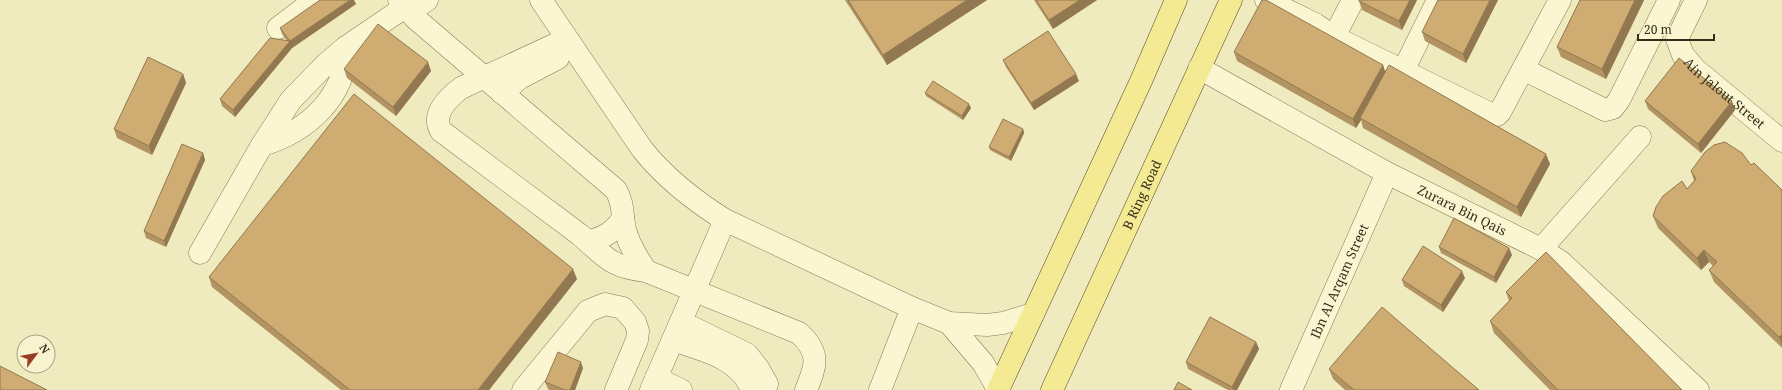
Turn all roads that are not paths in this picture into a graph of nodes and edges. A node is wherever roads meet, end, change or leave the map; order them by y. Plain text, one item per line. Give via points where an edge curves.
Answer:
1 (316, 0) edge
2 (427, 0) edge
3 (541, 0) edge
4 (1176, 0) edge
5 (1231, 0) edge
6 (1266, 0) edge
7 (1353, 0) edge
8 (1438, 0) edge
9 (1560, 0) edge
10 (1669, 0) edge
11 (1696, 0) edge
12 (404, 6) edge
13 (278, 28) dead end
14 (1334, 36) junction
15 (571, 44) junction
16 (1198, 68) junction
17 (1523, 68) junction
18 (1403, 71) junction
19 (483, 77) junction
20 (502, 94) junction
21 (1640, 136) dead end
22 (1782, 141) edge
23 (1387, 173) junction
24 (623, 218) junction
25 (725, 220) junction
26 (588, 241) junction
27 (1541, 248) junction
28 (200, 253) dead end
29 (646, 271) junction
30 (694, 291) junction
31 (912, 308) junction
32 (1032, 314) junction
33 (949, 323) junction
34 (677, 331) junction
35 (653, 384) edge
36 (759, 386) dead end
37 (998, 389) edge
38 (523, 390) edge
39 (616, 390) edge
40 (681, 390) edge
41 (806, 390) edge
42 (880, 390) edge
43 (1052, 390) edge
44 (1291, 390) edge
45 (1698, 390) edge

1 - 13 street
2 - 12 street
3 - 15 street
4 - 32 main road
5 - 16 main road, B Ring Road
6 - 14 street
7 - 14 street
8 - 18 street
9 - 17 street
10 - 17 street via 1613,108 1605,110
11 - 22 street, Ain Jalout Street via 1677,39 1682,55 1695,69
12 - 19 street
12 - 28 street via 346,47 291,100
14 - 18 street
15 - 19 street
15 - 20 street via 520,78
15 - 25 street via 658,170
16 - 23 street, Zurara Bin Qais
16 - 43 main road, B Ring Road
17 - 18 street via 1497,115
19 - 20 street
19 - 26 street via 461,88 443,106 437,120 441,131
20 - 24 street via 616,190 621,199
21 - 27 street
23 - 27 street, Zurara Bin Qais
23 - 44 street, Ibn Al Arqam Street
24 - 26 street via 612,232 597,240
24 - 29 street via 631,246
25 - 30 street
25 - 31 street
26 - 29 street via 613,263 629,269
27 - 45 street, Zurara Bin Qais via 1561,262
29 - 30 street
30 - 34 street
30 - 41 street via 799,333 812,348 815,358 815,369
31 - 33 street
31 - 42 street
32 - 33 street via 987,326
32 - 37 main road
33 - 37 street via 978,357
34 - 35 street
34 - 36 street via 747,354 758,368
35 - 40 street
38 - 39 street via 588,311 605,304 623,308 635,322 638,331 637,340

